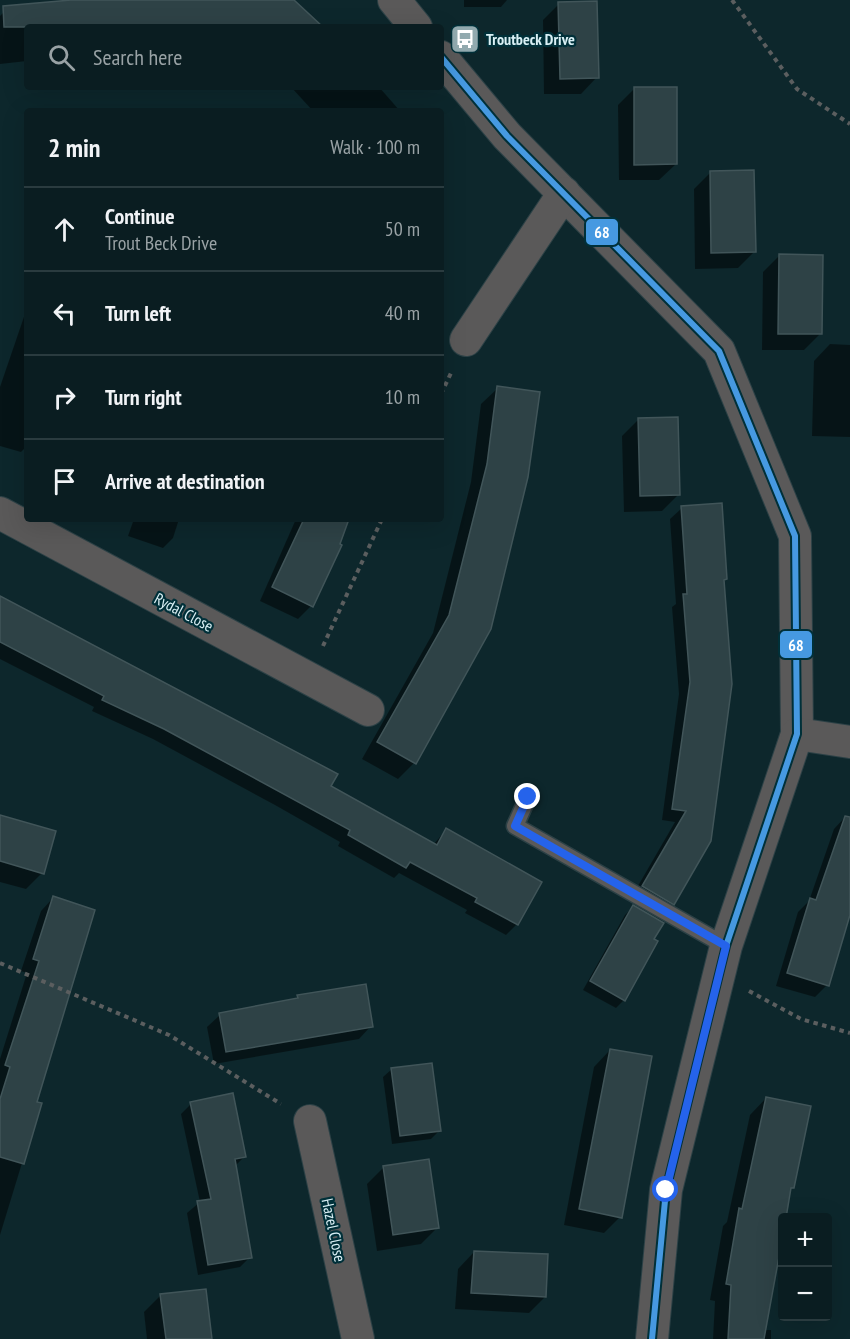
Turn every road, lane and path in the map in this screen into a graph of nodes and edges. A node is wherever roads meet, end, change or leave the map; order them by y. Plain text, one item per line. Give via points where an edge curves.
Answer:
1 (394, 0) edge
2 (732, 0) edge
3 (414, 24) edge
4 (444, 61) edge
5 (850, 124) edge
6 (564, 193) junction
7 (466, 340) dead end
8 (0, 513) edge
9 (381, 522) edge
10 (308, 678) junction
11 (368, 710) dead end
12 (797, 734) junction
13 (850, 742) edge
14 (528, 797) dead end
15 (722, 960) junction
16 (0, 963) edge
17 (850, 1033) edge
18 (310, 1121) joint
19 (358, 1339) edge
20 (652, 1339) edge

1 - 3 street
2 - 5 path via 797,89
4 - 6 street via 507,136
6 - 7 street
6 - 12 street via 719,351 795,536
8 - 10 street, Rydal Close
9 - 10 path
10 - 11 street, Rydal Close
12 - 13 street
12 - 15 street
14 - 15 lane via 515,826
15 - 17 path via 801,1019
15 - 20 street via 666,1190
16 - 18 path via 169,1035
18 - 19 street, Hazel Close

